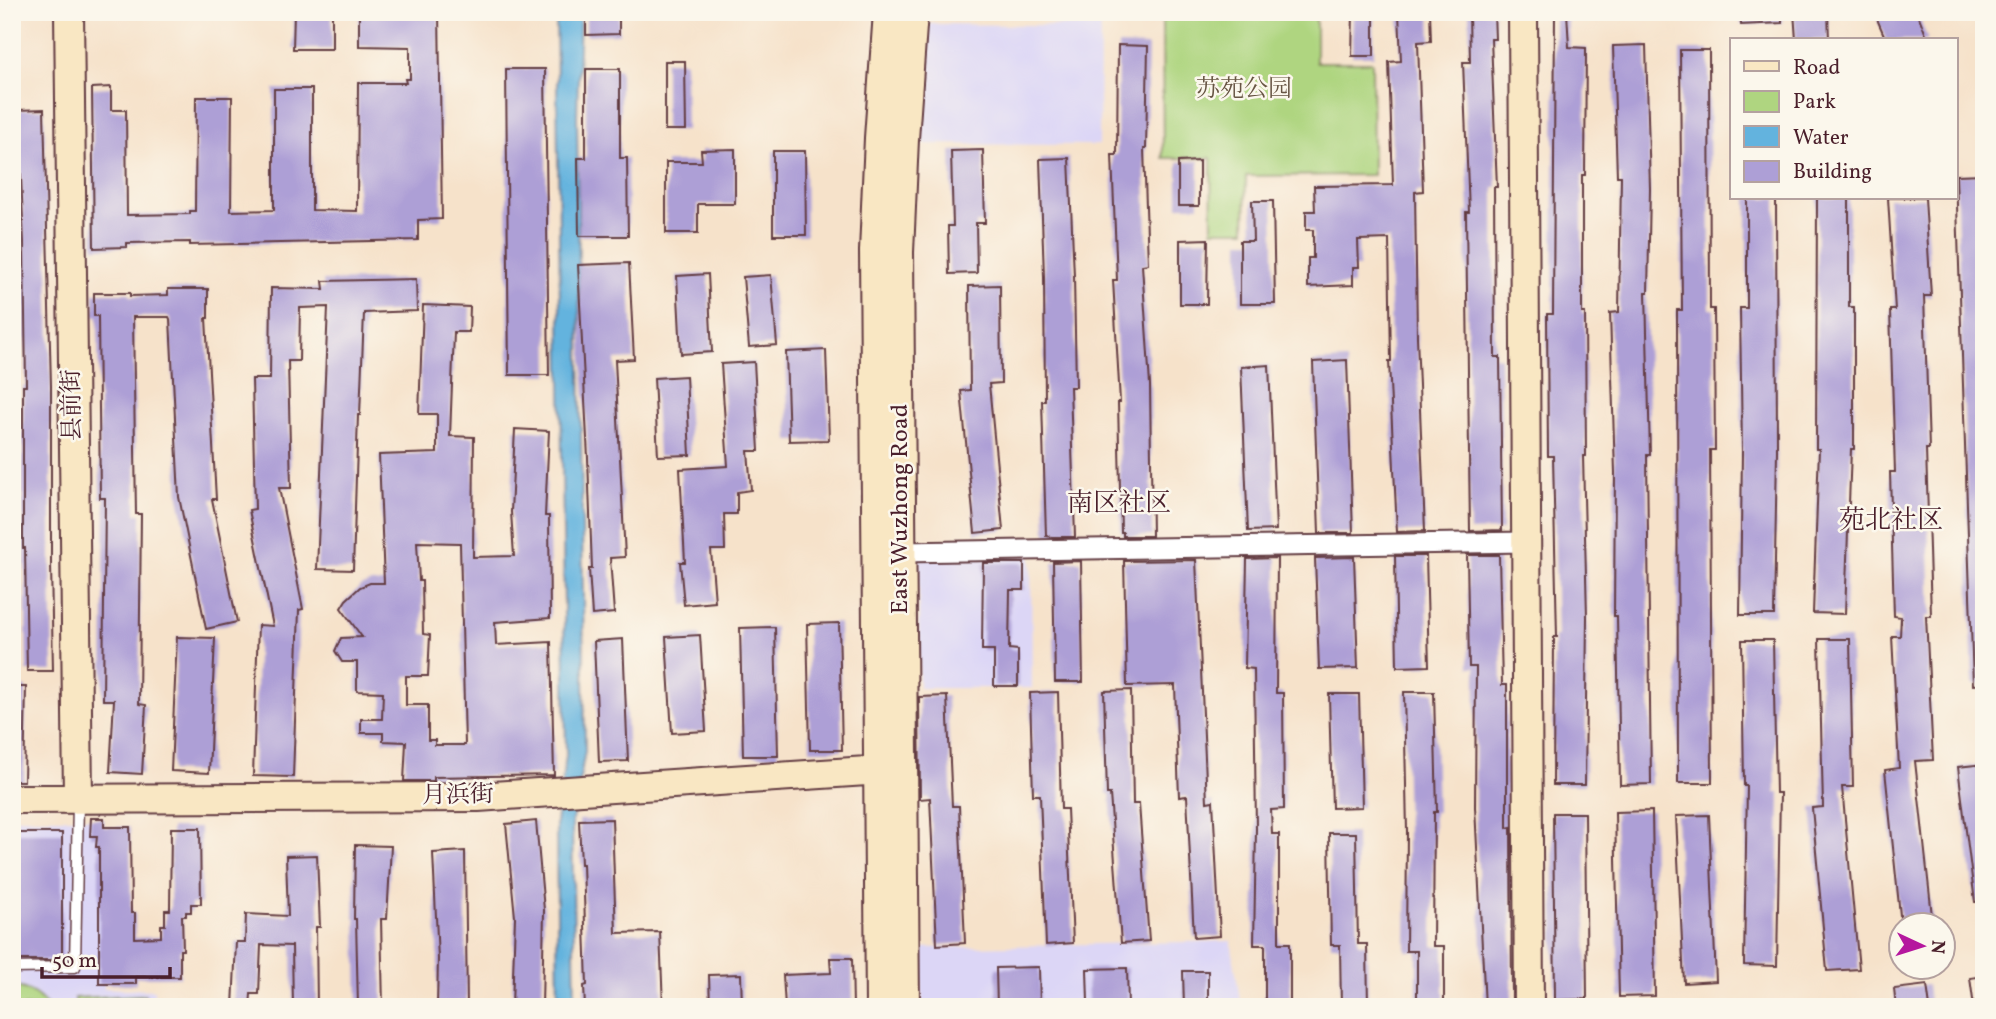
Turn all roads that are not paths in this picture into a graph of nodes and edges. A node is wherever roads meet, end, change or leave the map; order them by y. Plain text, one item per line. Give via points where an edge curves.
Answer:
1 (69, 12) edge
2 (888, 12) edge
3 (913, 12) edge
4 (1523, 12) edge
5 (1526, 542) junction
6 (901, 552) junction
7 (891, 769) junction
8 (78, 798) junction
9 (12, 799) edge
10 (12, 968) edge
11 (880, 1007) edge
12 (905, 1007) edge
13 (1529, 1007) edge

1 - 8 street, 县前街
2 - 7 street, East Wuzhong Road via 874,251
3 - 6 street, East Wuzhong Road via 899,252
4 - 5 street
5 - 6 street
5 - 13 street
6 - 7 street, East Wuzhong Road
7 - 8 street, 月浜街 via 478,797
7 - 11 street, East Wuzhong Road
7 - 12 street, East Wuzhong Road
8 - 9 street, 月浜街
8 - 10 lane via 75,967

